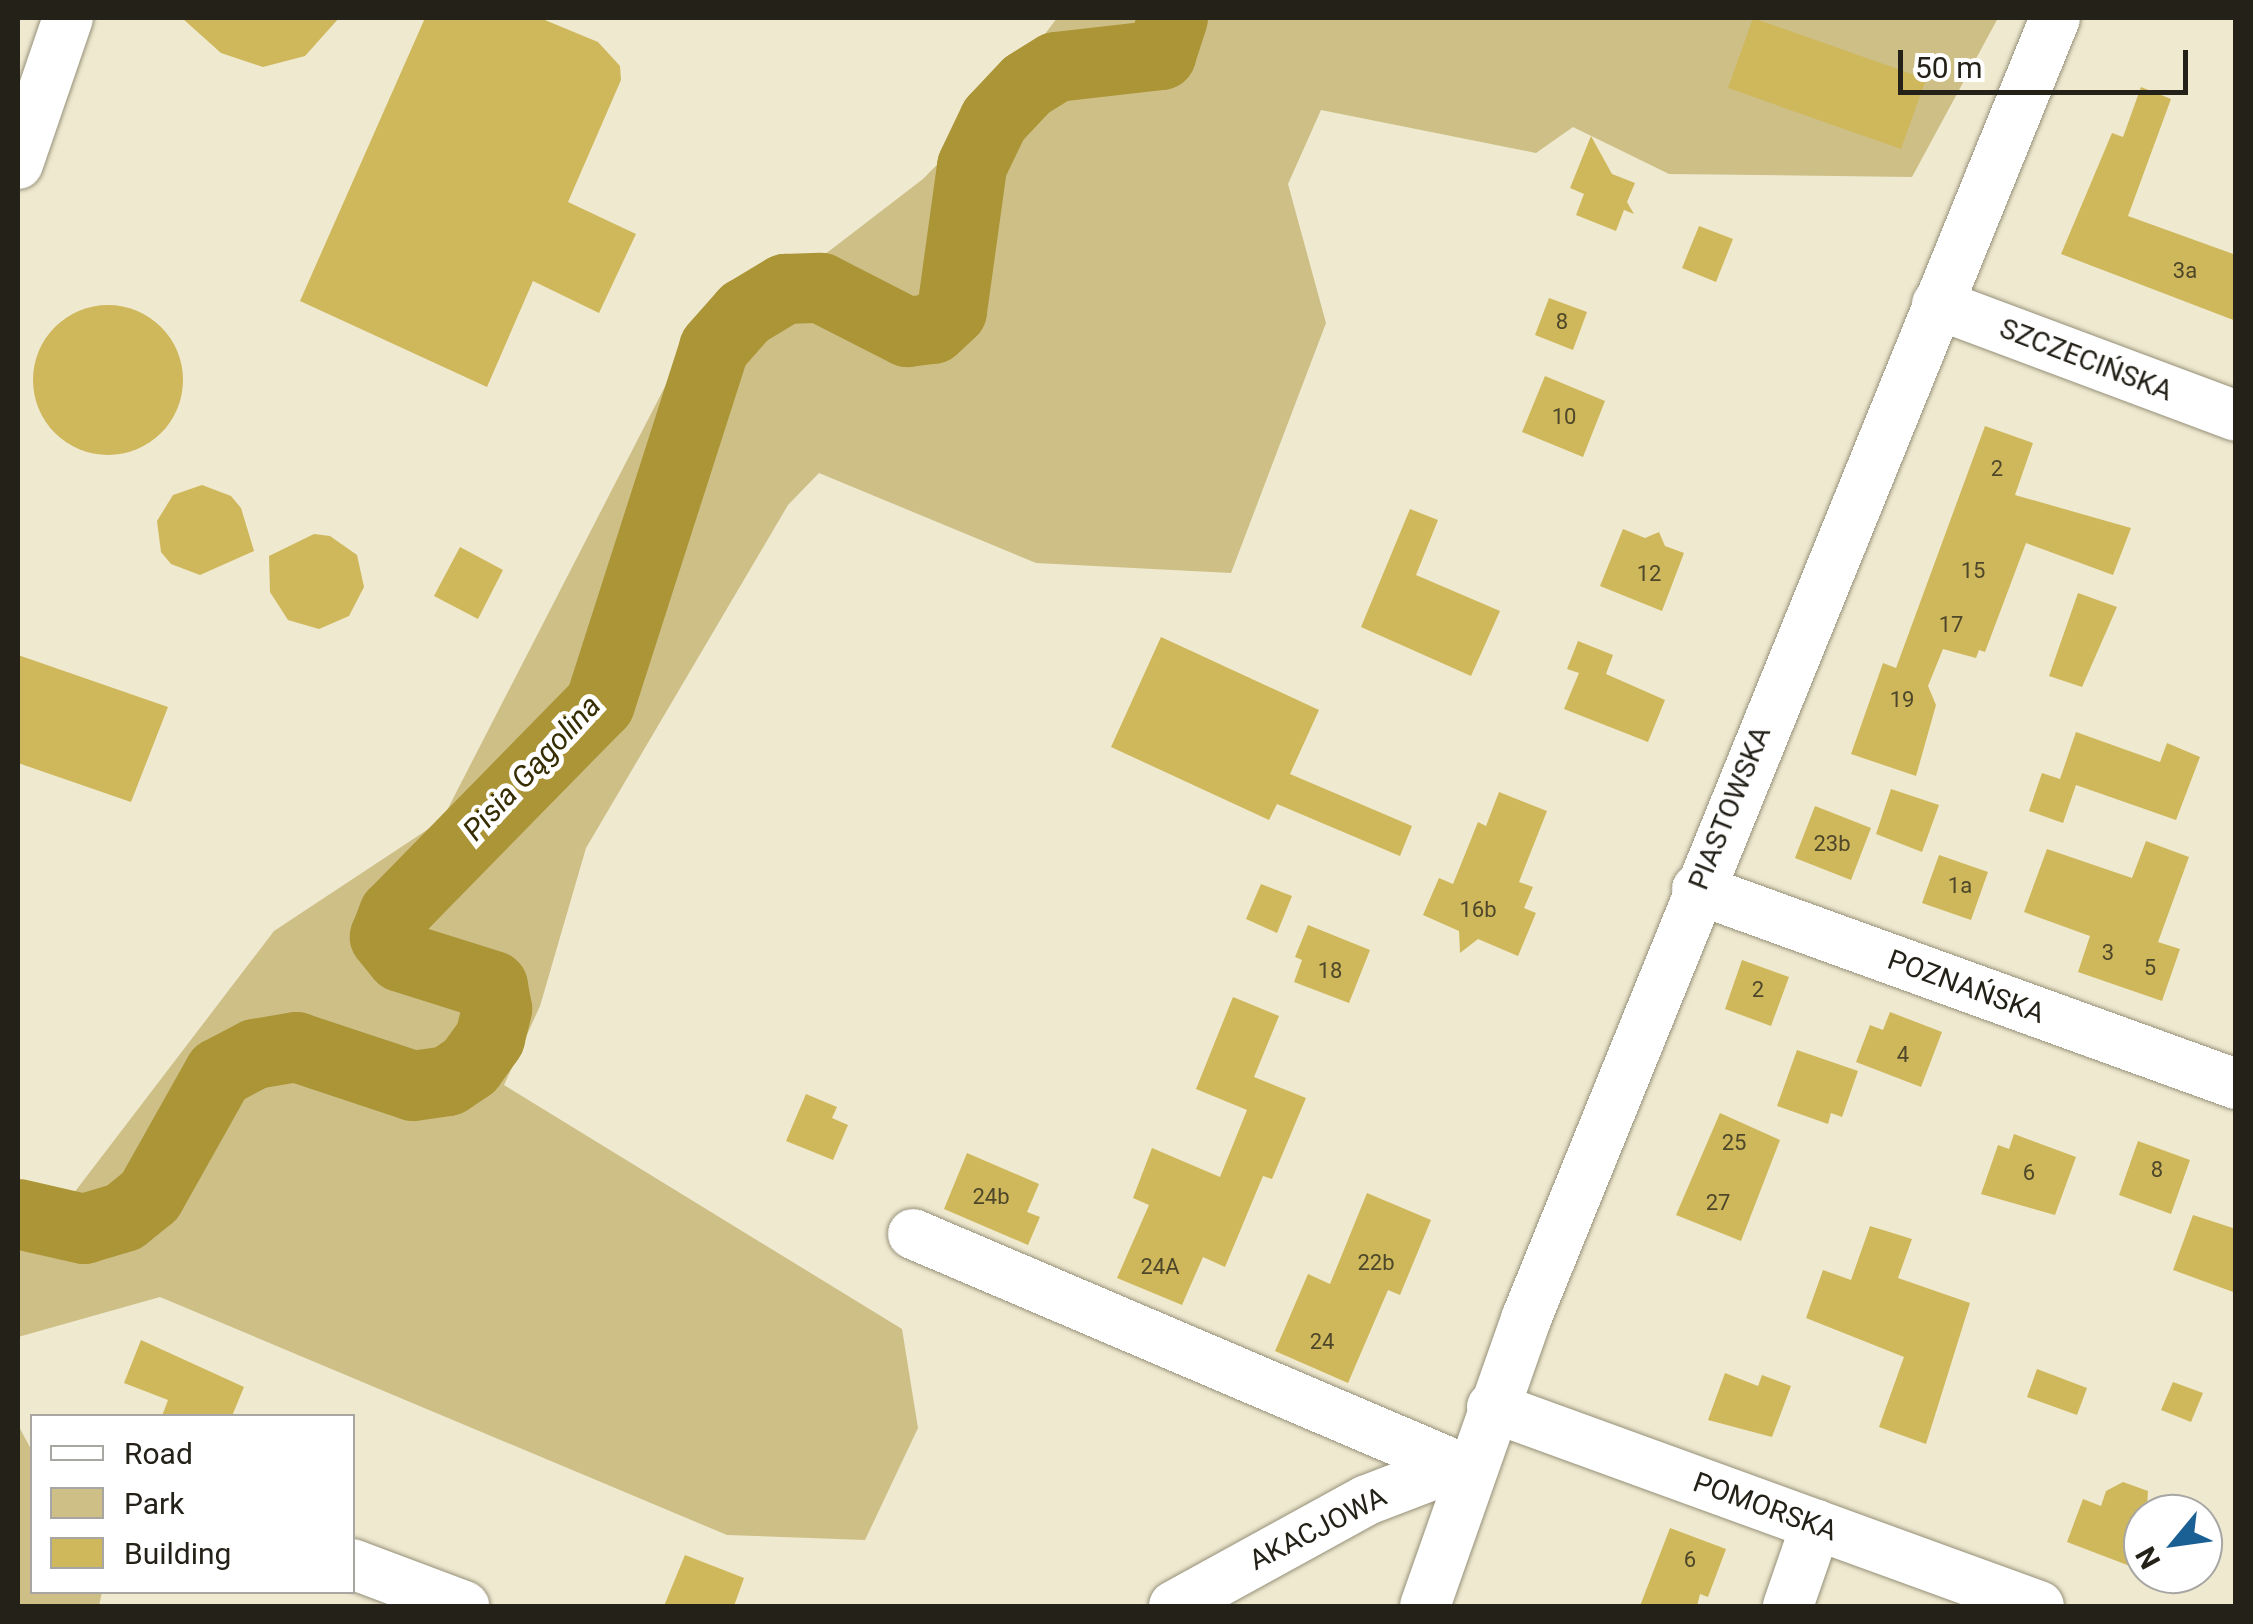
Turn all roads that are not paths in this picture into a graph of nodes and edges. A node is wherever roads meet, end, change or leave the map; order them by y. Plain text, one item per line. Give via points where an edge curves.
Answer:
1 (68, 18) edge
2 (2055, 18) edge
3 (18, 164) edge
4 (1937, 304) junction
5 (2236, 416) edge
6 (1697, 890) junction
7 (2236, 1084) edge
8 (913, 1234) dead end
9 (1492, 1407) junction
10 (1470, 1471) junction
11 (1816, 1525) junction
12 (355, 1565) edge
13 (464, 1606) edge
14 (1174, 1606) edge
15 (1425, 1606) edge
16 (1788, 1606) edge
17 (2039, 1606) edge

1 - 3 street
2 - 4 street, PIASTOWSKA
4 - 5 street, SZCZECIŃSKA
4 - 6 street, PIASTOWSKA
6 - 7 street, POZNAŃSKA
6 - 9 street, PIASTOWSKA
8 - 10 street
9 - 10 street, PIASTOWSKA
9 - 11 street, POMORSKA
10 - 14 street, AKACJOWA via 1432,1475 1368,1500
10 - 15 street, PIASTOWSKA
11 - 16 street
11 - 17 street, POMORSKA
12 - 13 street

